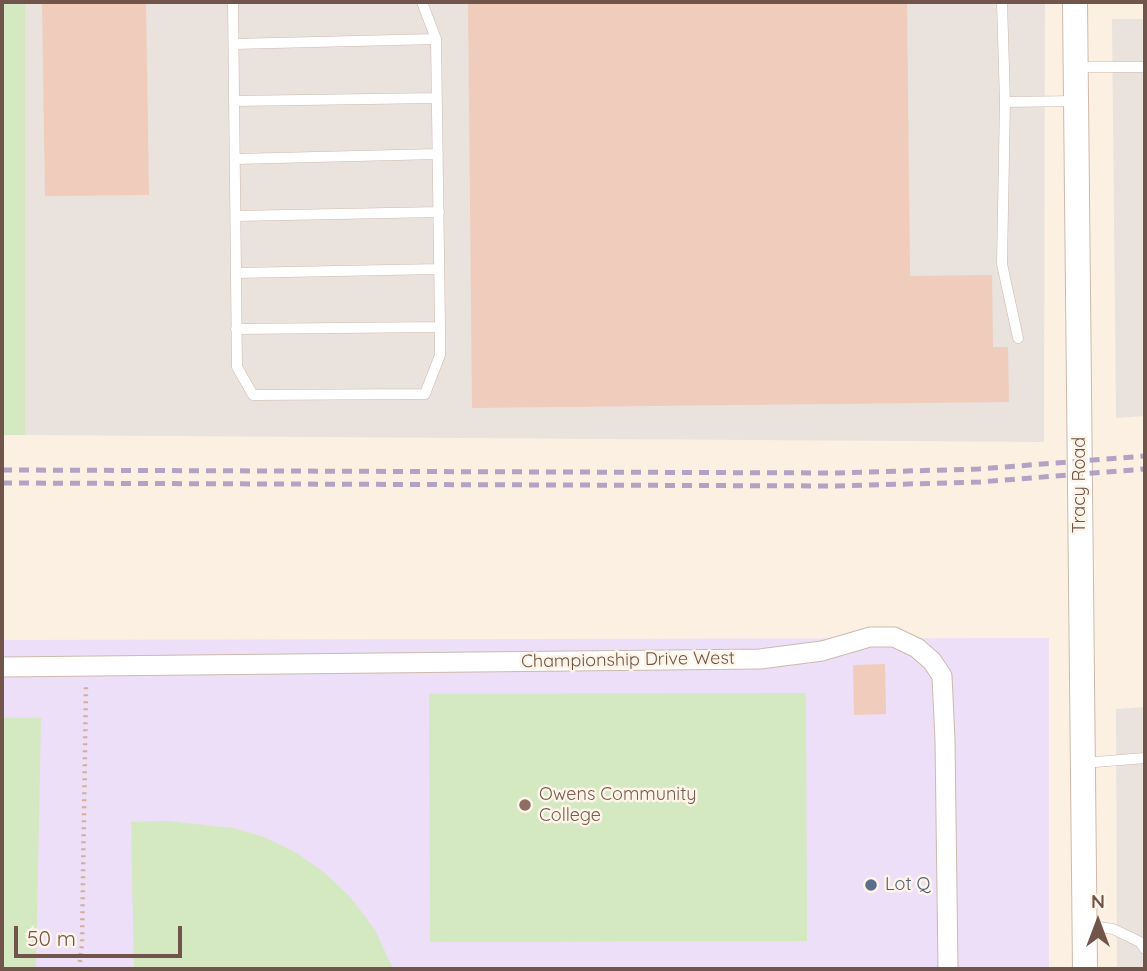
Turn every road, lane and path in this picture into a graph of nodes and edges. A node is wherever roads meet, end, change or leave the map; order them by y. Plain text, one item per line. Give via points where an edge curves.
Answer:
1 (233, 2) edge
2 (422, 2) edge
3 (1002, 2) edge
4 (1075, 2) edge
5 (436, 39) junction
6 (234, 44) junction
7 (1076, 67) junction
8 (1145, 67) edge
9 (437, 98) junction
10 (234, 101) junction
11 (1076, 101) junction
12 (1005, 102) junction
13 (438, 155) junction
14 (235, 159) junction
15 (439, 212) junction
16 (236, 216) junction
17 (439, 269) junction
18 (236, 273) junction
19 (440, 327) junction
20 (236, 329) junction
21 (1018, 338) dead end
22 (86, 666) junction
23 (2, 667) edge
24 (1145, 758) edge
25 (1083, 764) junction
26 (1084, 925) junction
27 (1145, 949) edge
28 (79, 969) edge
29 (948, 969) edge
30 (1085, 969) edge

1 - 6 lane
2 - 5 lane
3 - 12 lane
4 - 7 street, Tracy Road
5 - 6 lane
5 - 9 lane
6 - 10 lane
7 - 8 lane
7 - 11 street, Tracy Road
9 - 10 lane
9 - 13 lane
10 - 14 lane
11 - 12 lane
11 - 25 street, Tracy Road
12 - 21 lane via 1002,264
13 - 14 lane
13 - 15 lane
14 - 16 lane
15 - 16 lane
15 - 17 lane
16 - 18 lane
17 - 18 lane
17 - 19 lane
18 - 20 lane
19 - 20 lane
19 - 20 lane via 440,355 425,394 253,395 237,367
22 - 23 street, Championship Drive West
22 - 28 path
22 - 29 street, Championship Drive West via 761,659 821,651 870,637 894,637 918,648 942,676
24 - 25 lane
25 - 26 street, Tracy Road
26 - 27 lane via 1113,929
26 - 30 street, Tracy Road

